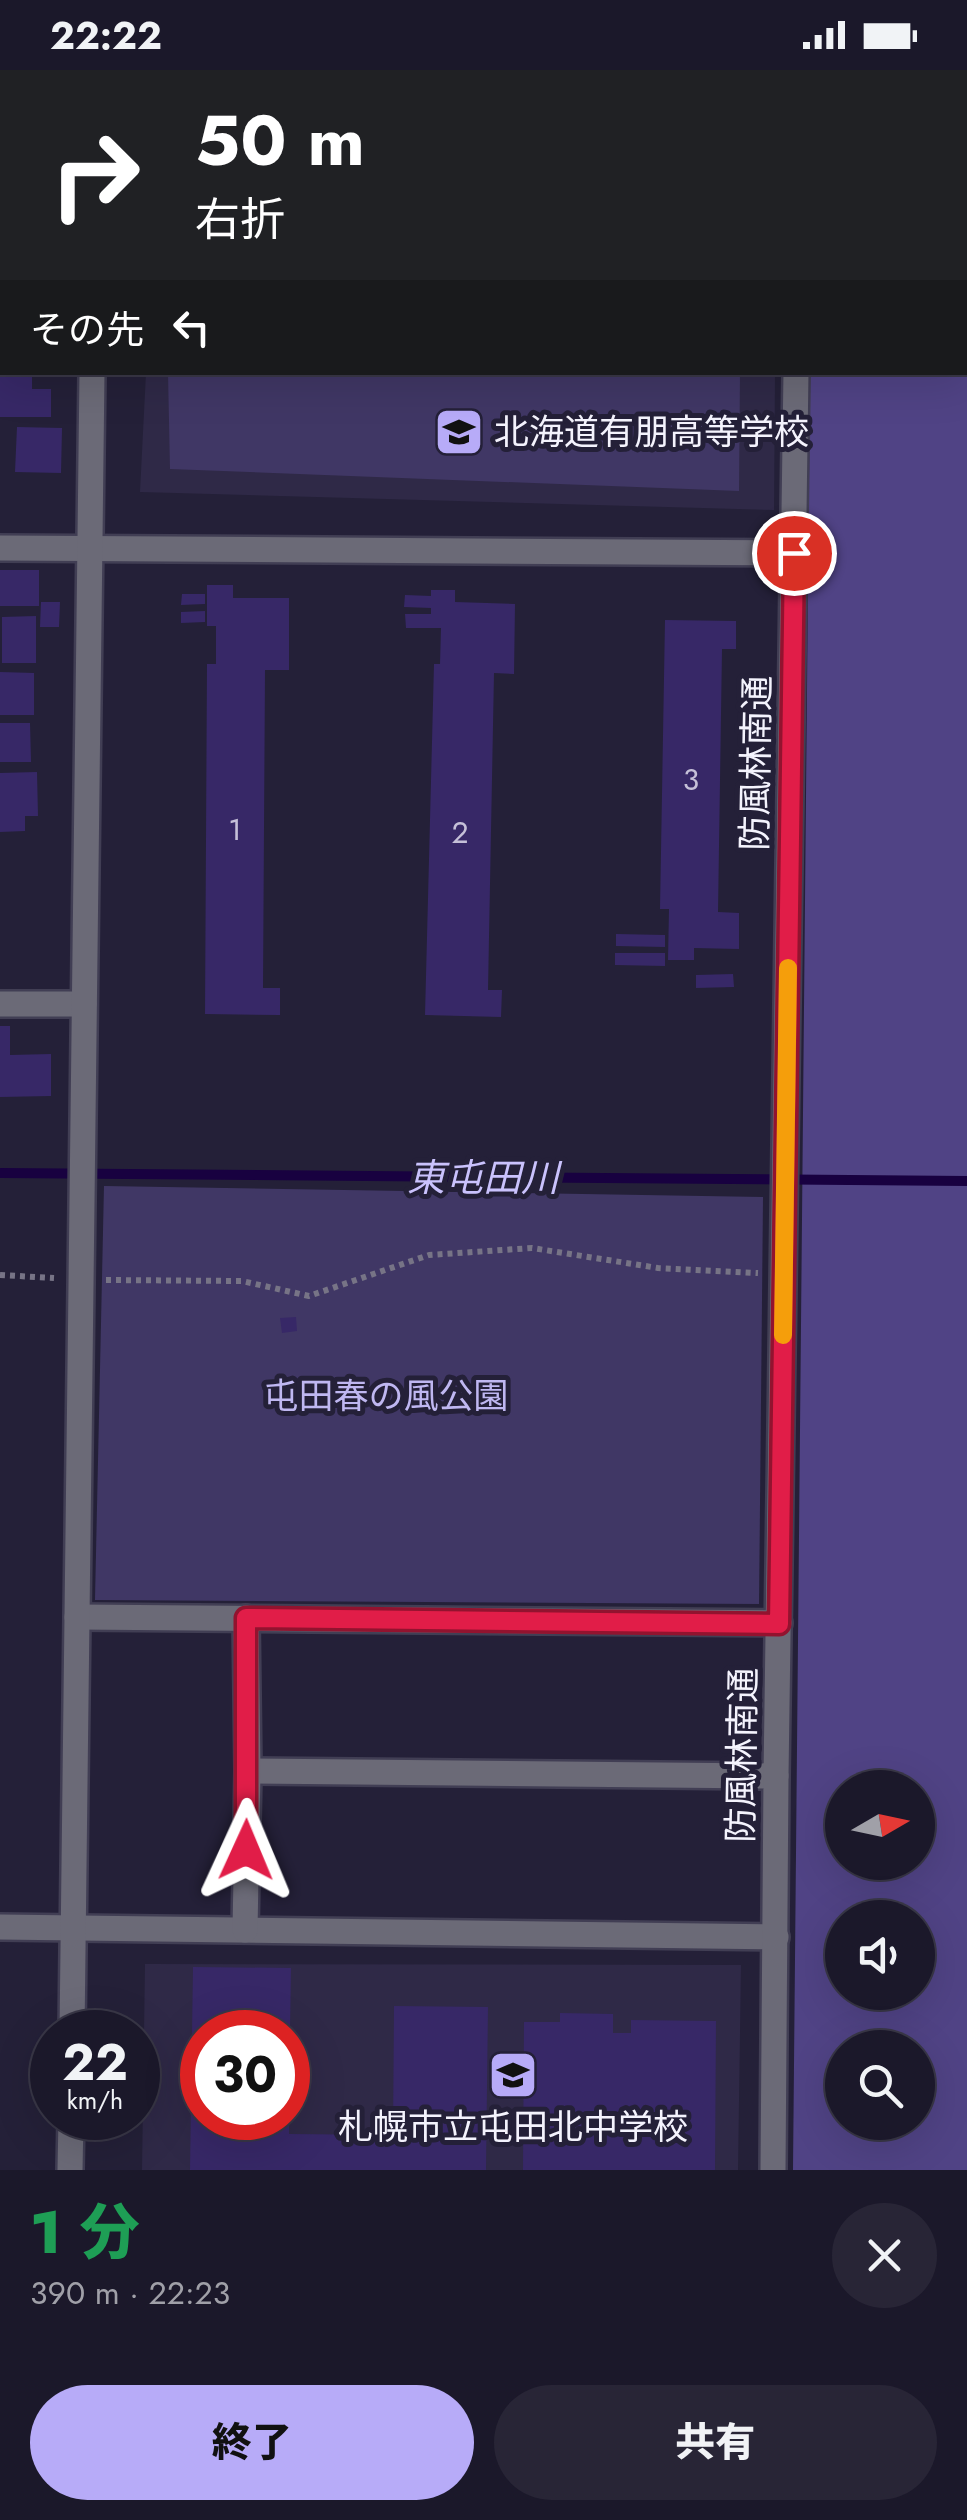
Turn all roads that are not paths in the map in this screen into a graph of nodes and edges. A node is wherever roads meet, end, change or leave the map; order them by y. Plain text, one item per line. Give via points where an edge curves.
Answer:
1 (92, 375) edge
2 (796, 375) edge
3 (0, 548) edge
4 (90, 550) junction
5 (794, 553) junction
6 (0, 1004) edge
7 (84, 1004) junction
8 (76, 1616) junction
9 (246, 1618) junction
10 (779, 1624) junction
11 (248, 1771) junction
12 (776, 1776) junction
13 (0, 1927) edge
14 (73, 1928) junction
15 (244, 1930) junction
16 (776, 1937) junction
17 (72, 2010) edge
18 (71, 2140) edge
19 (70, 2170) edge
20 (773, 2170) edge

1 - 4 street
2 - 5 street, 防風林南通
3 - 4 street
4 - 5 street
4 - 7 street
5 - 10 street, 防風林南通
6 - 7 street
7 - 8 street
8 - 9 street
8 - 14 street
9 - 10 street
9 - 11 street
10 - 12 street, 防風林南通
11 - 12 street
11 - 15 street
12 - 16 street, 防風林南通
13 - 14 street
14 - 15 street
14 - 17 street
15 - 16 street
16 - 20 street, 防風林南通
18 - 19 street

